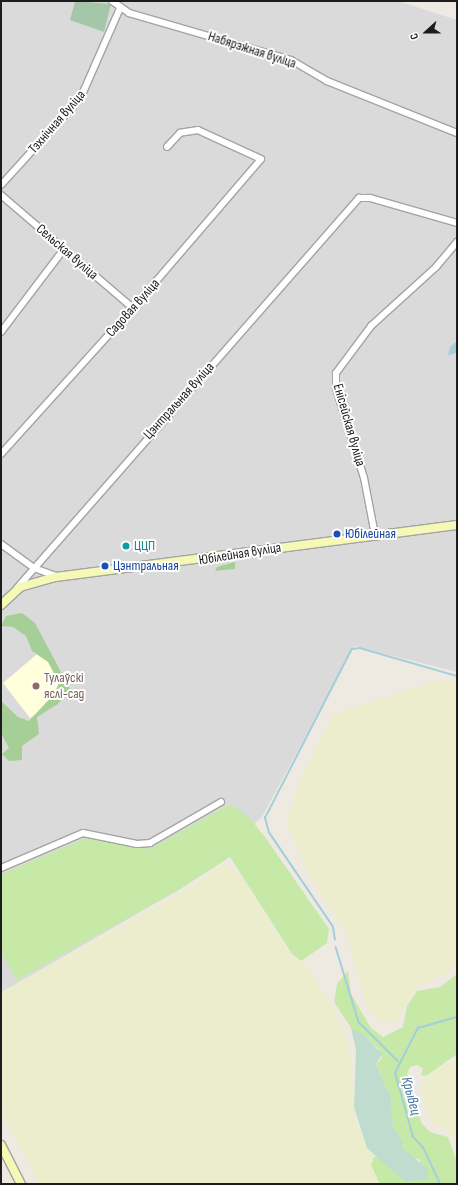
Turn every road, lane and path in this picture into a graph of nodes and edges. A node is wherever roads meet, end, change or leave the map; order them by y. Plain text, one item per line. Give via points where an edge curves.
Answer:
1 (112, 1) edge
2 (120, 8) junction
3 (457, 133) edge
4 (167, 147) dead end
5 (1, 185) edge
6 (1, 195) edge
7 (457, 223) edge
8 (457, 242) edge
9 (64, 249) junction
10 (133, 308) junction
11 (1, 332) edge
12 (1, 454) edge
13 (457, 525) edge
14 (375, 535) junction
15 (1, 544) edge
16 (34, 568) junction
17 (56, 576) junction
18 (13, 592) junction
19 (1, 605) edge
20 (222, 802) dead end
21 (1, 868) edge
22 (1, 1145) edge
23 (21, 1184) edge

1 - 2 street, Набярэжная вуліца
2 - 3 street, Набярэжная вуліца via 291,60 327,81
2 - 5 street, Тэхнічная вуліца via 81,97
4 - 10 street, Садовая вуліца via 180,133 198,130 261,159
6 - 9 street, Сельская вуліца
7 - 16 street, Цэнтральная вуліца via 370,198 359,198
8 - 14 street, Енісейская вуліца via 436,267 371,326 336,373 336,388 364,478
9 - 10 street, Сельская вуліца
9 - 11 street
10 - 12 street, Садовая вуліца
13 - 14 main road, Юбілейная вуліца
14 - 17 main road, Юбілейная вуліца
15 - 16 street
16 - 17 street
16 - 18 street, Цэнтральная вуліца
17 - 18 main road, Юбілейная вуліца via 28,583
18 - 19 main road, Цэнтральная вуліца
20 - 21 street via 150,843 137,844 83,833
22 - 23 main road

